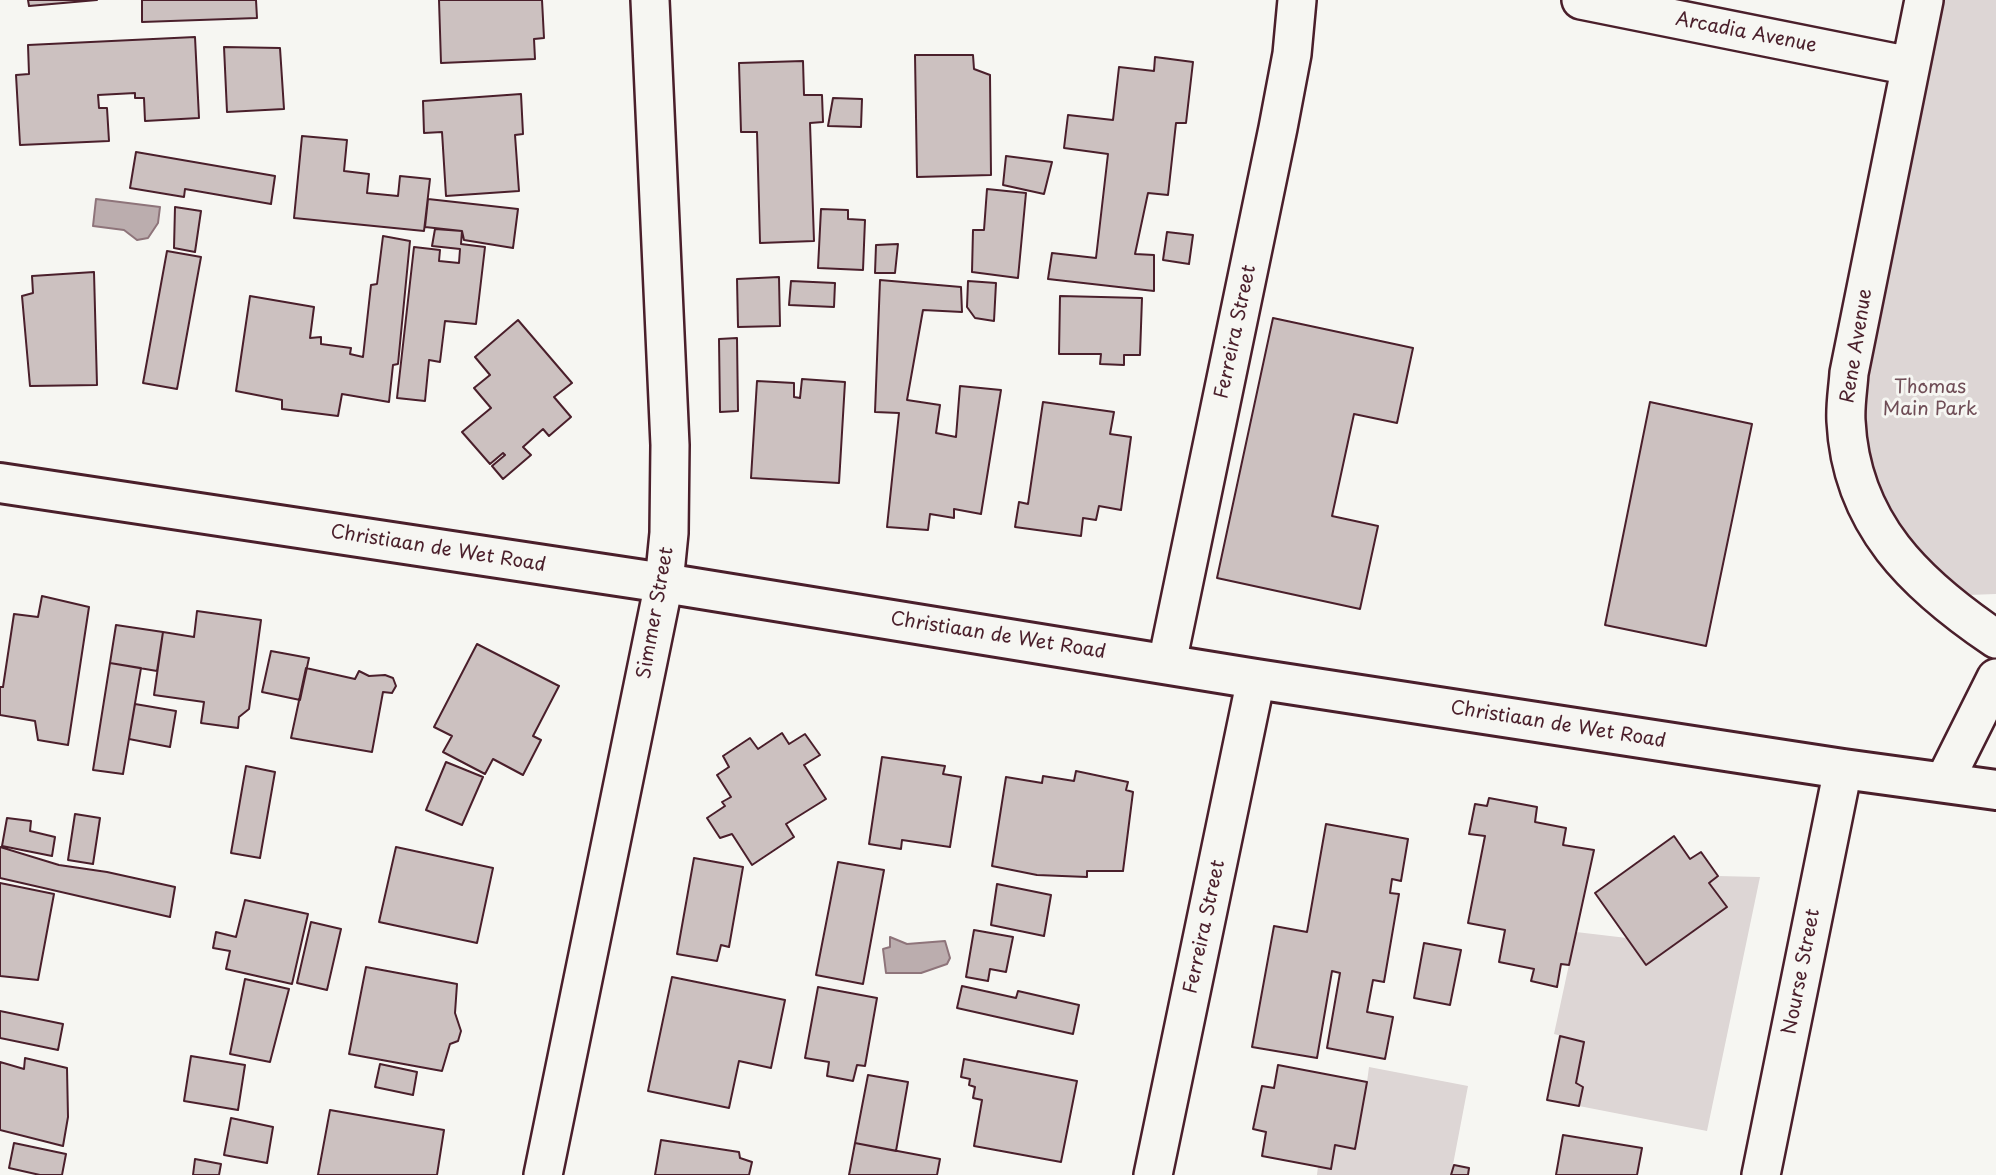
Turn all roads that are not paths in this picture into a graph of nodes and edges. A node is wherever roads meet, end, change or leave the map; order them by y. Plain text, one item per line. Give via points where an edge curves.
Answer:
1 (650, 0) edge
2 (1297, 0) edge
3 (1581, 0) edge
4 (1924, 0) edge
5 (1910, 66) junction
6 (0, 482) edge
7 (664, 583) junction
8 (1996, 639) edge
9 (1167, 663) junction
10 (1996, 678) edge
11 (1256, 679) junction
12 (1843, 769) junction
13 (1944, 782) junction
14 (1996, 790) edge
15 (543, 1175) edge
16 (1153, 1175) edge
17 (1761, 1175) edge

1 - 7 street, Simmer Street via 670,445
2 - 9 street, Ferreira Street via 1278,128
3 - 5 street, Arcadia Avenue
4 - 5 street, Rene Avenue
5 - 8 street, Rene Avenue via 1849,373 1849,450 1861,496 1882,535 1940,599
6 - 7 main road, Christiaan de Wet Road
7 - 9 main road, Christiaan de Wet Road
7 - 15 street, Simmer Street
9 - 11 main road, Christiaan de Wet Road
10 - 13 street
11 - 12 main road, Christiaan de Wet Road
11 - 16 street, Ferreira Street
12 - 13 main road, Christiaan de Wet Road
12 - 17 street, Nourse Street
13 - 14 main road, Christiaan de Wet Road

